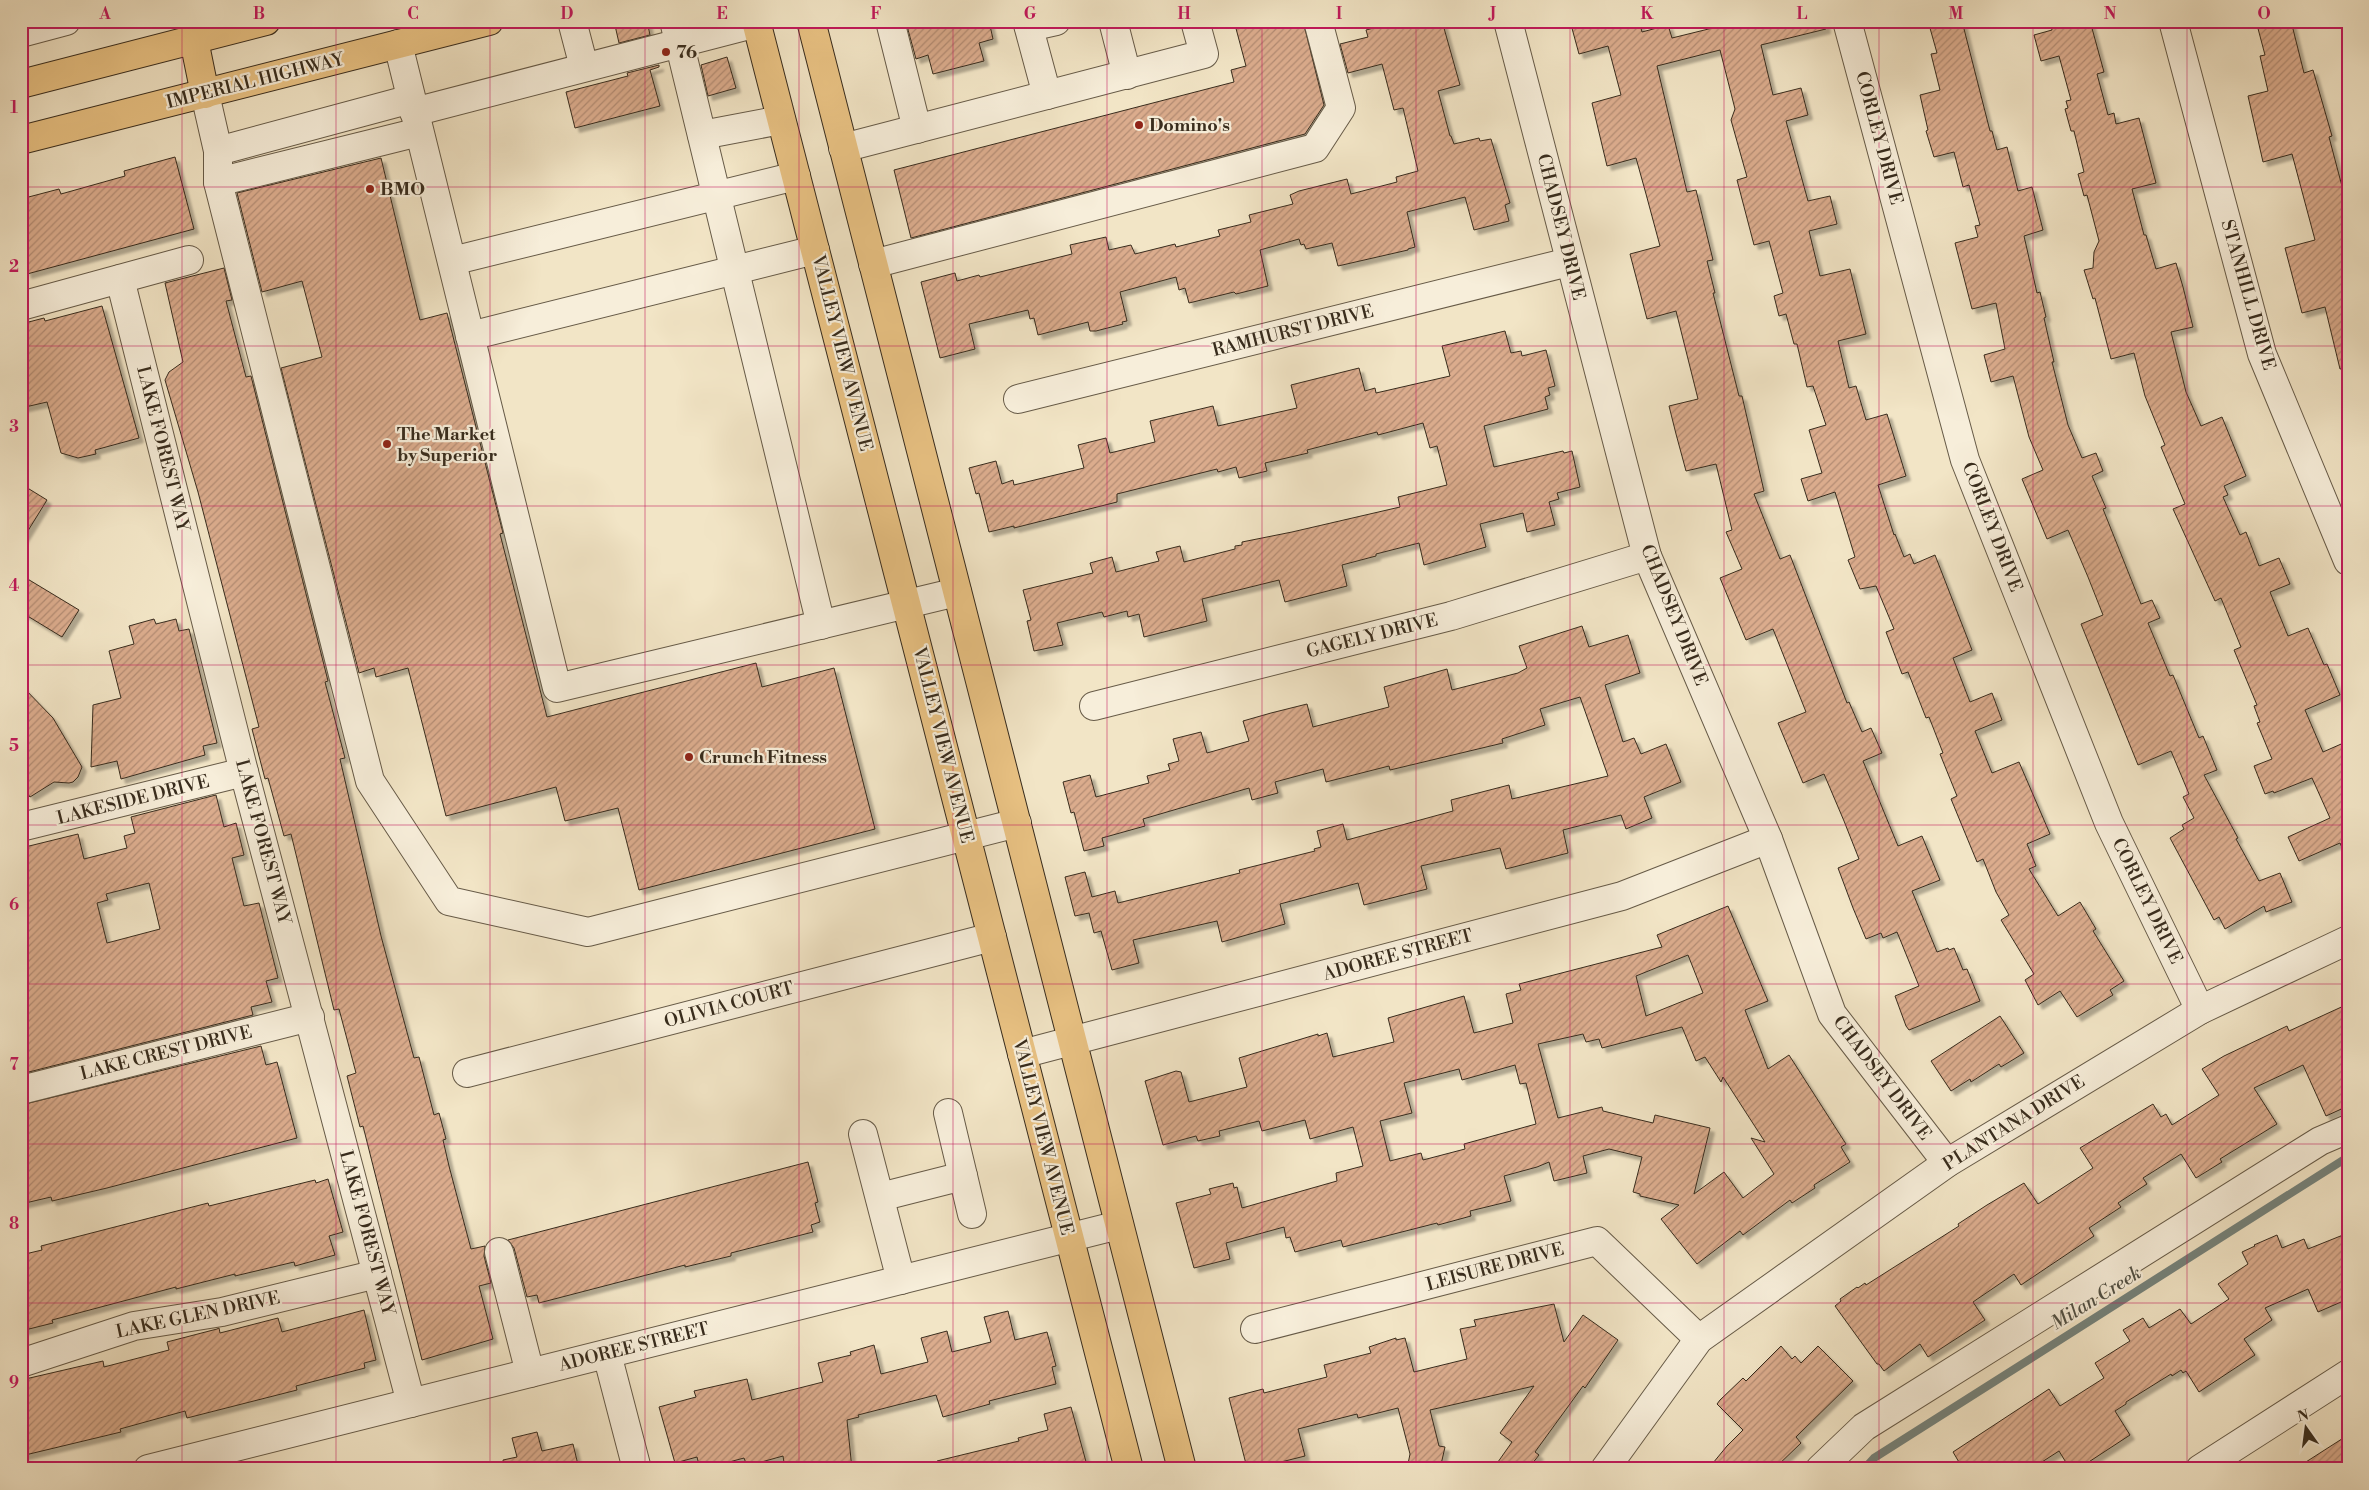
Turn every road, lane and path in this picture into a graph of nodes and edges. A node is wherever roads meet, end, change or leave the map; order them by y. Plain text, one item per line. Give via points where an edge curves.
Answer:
1 (66, 21) edge
2 (266, 21) edge
3 (489, 21) edge
4 (572, 21) edge
5 (811, 21) edge
6 (890, 21) edge
7 (1056, 21) edge
8 (1113, 21) edge
9 (1195, 21) edge
10 (1318, 21) edge
11 (1508, 21) edge
12 (1847, 21) edge
13 (2173, 21) edge
14 (756, 22) edge
15 (1028, 24) edge
16 (677, 32) edge
17 (21, 33) edge
18 (194, 40) junction
19 (398, 44) junction
20 (584, 67) junction
21 (1127, 74) junction
22 (21, 84) edge
23 (206, 94) junction
24 (1047, 95) junction
25 (415, 114) junction
26 (781, 120) junction
27 (917, 129) junction
28 (702, 135) junction
29 (21, 140) edge
30 (843, 148) junction
31 (218, 151) junction
32 (796, 176) junction
33 (218, 182) junction
34 (717, 196) junction
35 (815, 250) junction
36 (189, 260) dead end
37 (452, 261) junction
38 (1569, 262) junction
39 (873, 264) junction
40 (735, 270) junction
41 (120, 279) junction
42 (21, 306) edge
43 (470, 336) junction
44 (1018, 399) dead end
45 (1647, 556) junction
46 (2348, 561) edge
47 (957, 592) junction
48 (906, 604) junction
49 (821, 625) junction
50 (1094, 706) dead end
51 (244, 772) junction
52 (1017, 823) junction
53 (21, 827) edge
54 (966, 836) junction
55 (1768, 839) junction
56 (992, 937) junction
57 (2348, 940) edge
58 (2200, 1010) junction
59 (310, 1017) junction
60 (1072, 1040) junction
61 (1022, 1054) junction
62 (467, 1073) dead end
63 (21, 1090) edge
64 (948, 1114) dead end
65 (2348, 1129) edge
66 (863, 1134) dead end
67 (1947, 1163) junction
68 (963, 1176) junction
69 (880, 1197) junction
70 (972, 1214) dead end
71 (1119, 1225) junction
72 (1069, 1238) junction
73 (500, 1252) dead end
74 (377, 1274) junction
75 (900, 1280) junction
76 (1255, 1330) dead end
77 (1699, 1339) junction
78 (607, 1354) junction
79 (21, 1363) edge
80 (530, 1373) junction
81 (2348, 1374) edge
82 (411, 1403) junction
83 (148, 1469) edge
84 (637, 1469) edge
85 (1129, 1469) edge
86 (1182, 1469) edge
87 (1605, 1469) edge
88 (1820, 1469) edge
89 (2200, 1469) edge

1 - 17 street
2 - 18 main road
3 - 19 main road, IMPERIAL HIGHWAY
4 - 20 street
5 - 30 main road
6 - 27 street
7 - 15 street
8 - 21 street
9 - 21 street via 1204,54
10 - 39 street via 1340,108 1315,148
11 - 38 street, CHADSEY DRIVE
12 - 58 street, CORLEY DRIVE via 1965,460 2109,824
13 - 46 street, STANHILL DRIVE via 2262,354
14 - 16 street
14 - 26 main road, VALLEY VIEW AVENUE
15 - 24 street
16 - 20 street
16 - 28 street
18 - 22 main road
18 - 23 main road
19 - 23 main road, IMPERIAL HIGHWAY
19 - 25 street
20 - 25 street
21 - 24 street
23 - 29 main road, IMPERIAL HIGHWAY
23 - 31 street
24 - 27 street
25 - 31 street
25 - 33 street
25 - 37 street
26 - 28 street
26 - 32 main road, VALLEY VIEW AVENUE
27 - 30 street
28 - 34 street
30 - 39 main road
31 - 33 street
32 - 34 street
32 - 35 main road, VALLEY VIEW AVENUE
33 - 54 street via 370,781 449,901 588,932
34 - 37 street
34 - 40 street
35 - 40 street
35 - 48 main road, VALLEY VIEW AVENUE
36 - 41 street
37 - 43 street
38 - 44 street, RAMHURST DRIVE
38 - 45 street, CHADSEY DRIVE
39 - 47 main road
40 - 43 street
40 - 49 street
41 - 42 street
41 - 51 street, LAKE FOREST WAY
43 - 49 street via 557,688
45 - 50 street, GAGELY DRIVE via 1451,616
45 - 55 street, CHADSEY DRIVE
47 - 48 street
47 - 52 main road
48 - 49 street
48 - 54 main road, VALLEY VIEW AVENUE
51 - 53 street, LAKESIDE DRIVE
51 - 59 street, LAKE FOREST WAY
52 - 54 street
52 - 60 main road
54 - 56 main road, VALLEY VIEW AVENUE
55 - 60 street, ADOREE STREET via 1622,896
55 - 67 street, CHADSEY DRIVE via 1832,1014
56 - 61 main road, VALLEY VIEW AVENUE
56 - 62 street, OLIVIA COURT
57 - 58 street, PLANTANA DRIVE
58 - 67 street, PLANTANA DRIVE
59 - 63 street, LAKE CREST DRIVE
59 - 74 street, LAKE FOREST WAY
60 - 61 street, ADOREE STREET
60 - 71 main road
61 - 72 main road, VALLEY VIEW AVENUE
64 - 68 street
65 - 88 street via 2320,1140 1864,1427
66 - 69 street
67 - 77 street, PLANTANA DRIVE
68 - 69 street
68 - 70 street
69 - 75 street
71 - 72 street, ADOREE STREET
71 - 86 main road
72 - 75 street, ADOREE STREET
72 - 85 main road, VALLEY VIEW AVENUE
73 - 80 street
74 - 79 street, LAKE GLEN DRIVE via 222,1312 134,1326
74 - 82 street, LAKE FOREST WAY
75 - 78 street, ADOREE STREET
76 - 77 street, LEISURE DRIVE via 1597,1241
77 - 87 street, PLANTANA DRIVE
78 - 80 street, ADOREE STREET
78 - 84 street
80 - 82 street, ADOREE STREET
81 - 89 street
82 - 83 street, ADOREE STREET

